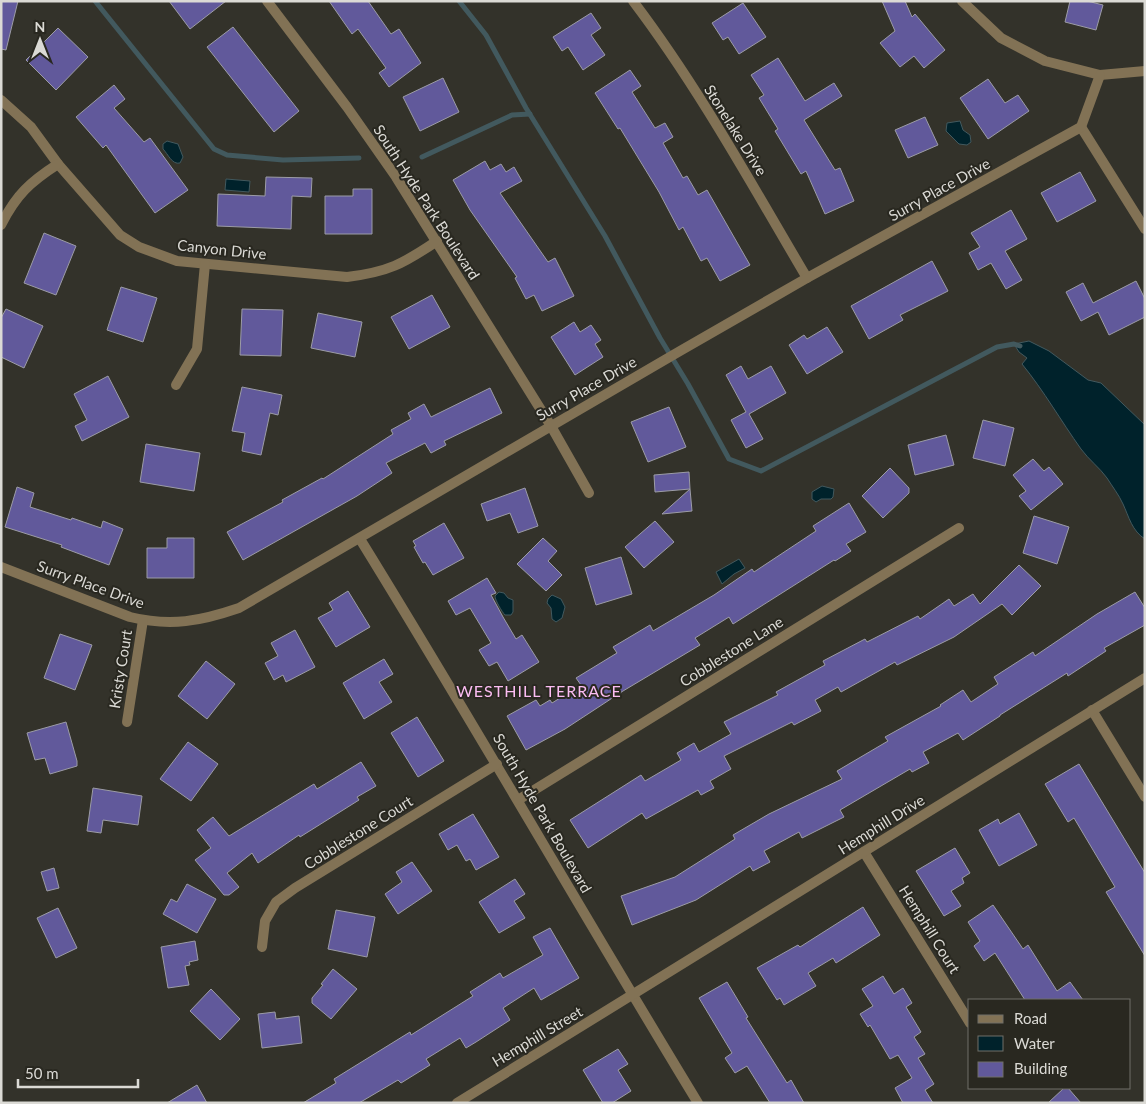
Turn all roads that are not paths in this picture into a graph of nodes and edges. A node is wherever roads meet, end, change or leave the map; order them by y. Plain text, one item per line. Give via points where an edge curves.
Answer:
1 (267, 1) edge
2 (633, 1) edge
3 (962, 1) edge
4 (1145, 71) edge
5 (1100, 75) junction
6 (1, 100) edge
7 (1081, 127) junction
8 (58, 164) junction
9 (1, 225) edge
10 (1145, 229) edge
11 (437, 241) junction
12 (205, 264) junction
13 (807, 278) junction
14 (176, 385) dead end
15 (551, 426) junction
16 (589, 493) dead end
17 (959, 528) dead end
18 (360, 539) junction
19 (1, 567) edge
20 (143, 620) junction
21 (1145, 678) edge
22 (1092, 710) junction
23 (127, 722) dead end
24 (497, 764) junction
25 (1145, 797) edge
26 (518, 800) junction
27 (864, 852) junction
28 (262, 947) dead end
29 (632, 995) junction
30 (968, 1020) edge
31 (457, 1103) edge
32 (698, 1103) edge

1 - 11 street, South Hyde Park Boulevard via 388,165
2 - 13 street, Stonelake Drive via 736,156
3 - 5 street via 1001,38 1045,61
4 - 5 street
5 - 7 street
6 - 8 street, Canyon Drive via 31,127
7 - 10 street
7 - 13 street, Surry Place Drive
8 - 9 street via 19,195
8 - 12 street, Canyon Drive via 120,235 161,256
11 - 12 street, Canyon Drive via 409,260 386,270 361,275
11 - 15 street, South Hyde Park Boulevard
12 - 14 street via 196,349
13 - 15 street, Surry Place Drive
15 - 16 street, South Hyde Park Boulevard
15 - 18 street, Surry Place Drive
17 - 26 street, Cobblestone Lane
18 - 20 street, Surry Place Drive via 239,608 188,622
18 - 24 street, South Hyde Park Boulevard
19 - 20 street, Surry Place Drive
20 - 23 street, Kristy Court
21 - 22 street, Hemphill Drive
22 - 25 street
22 - 27 street, Hemphill Drive
24 - 26 street, South Hyde Park Boulevard
24 - 28 street, Cobblestone Court via 276,902 265,921
26 - 29 street, South Hyde Park Boulevard
27 - 29 street, Hemphill Drive
27 - 30 street, Hemphill Court
29 - 31 street, Hemphill Street
29 - 32 street, South Hyde Park Boulevard

